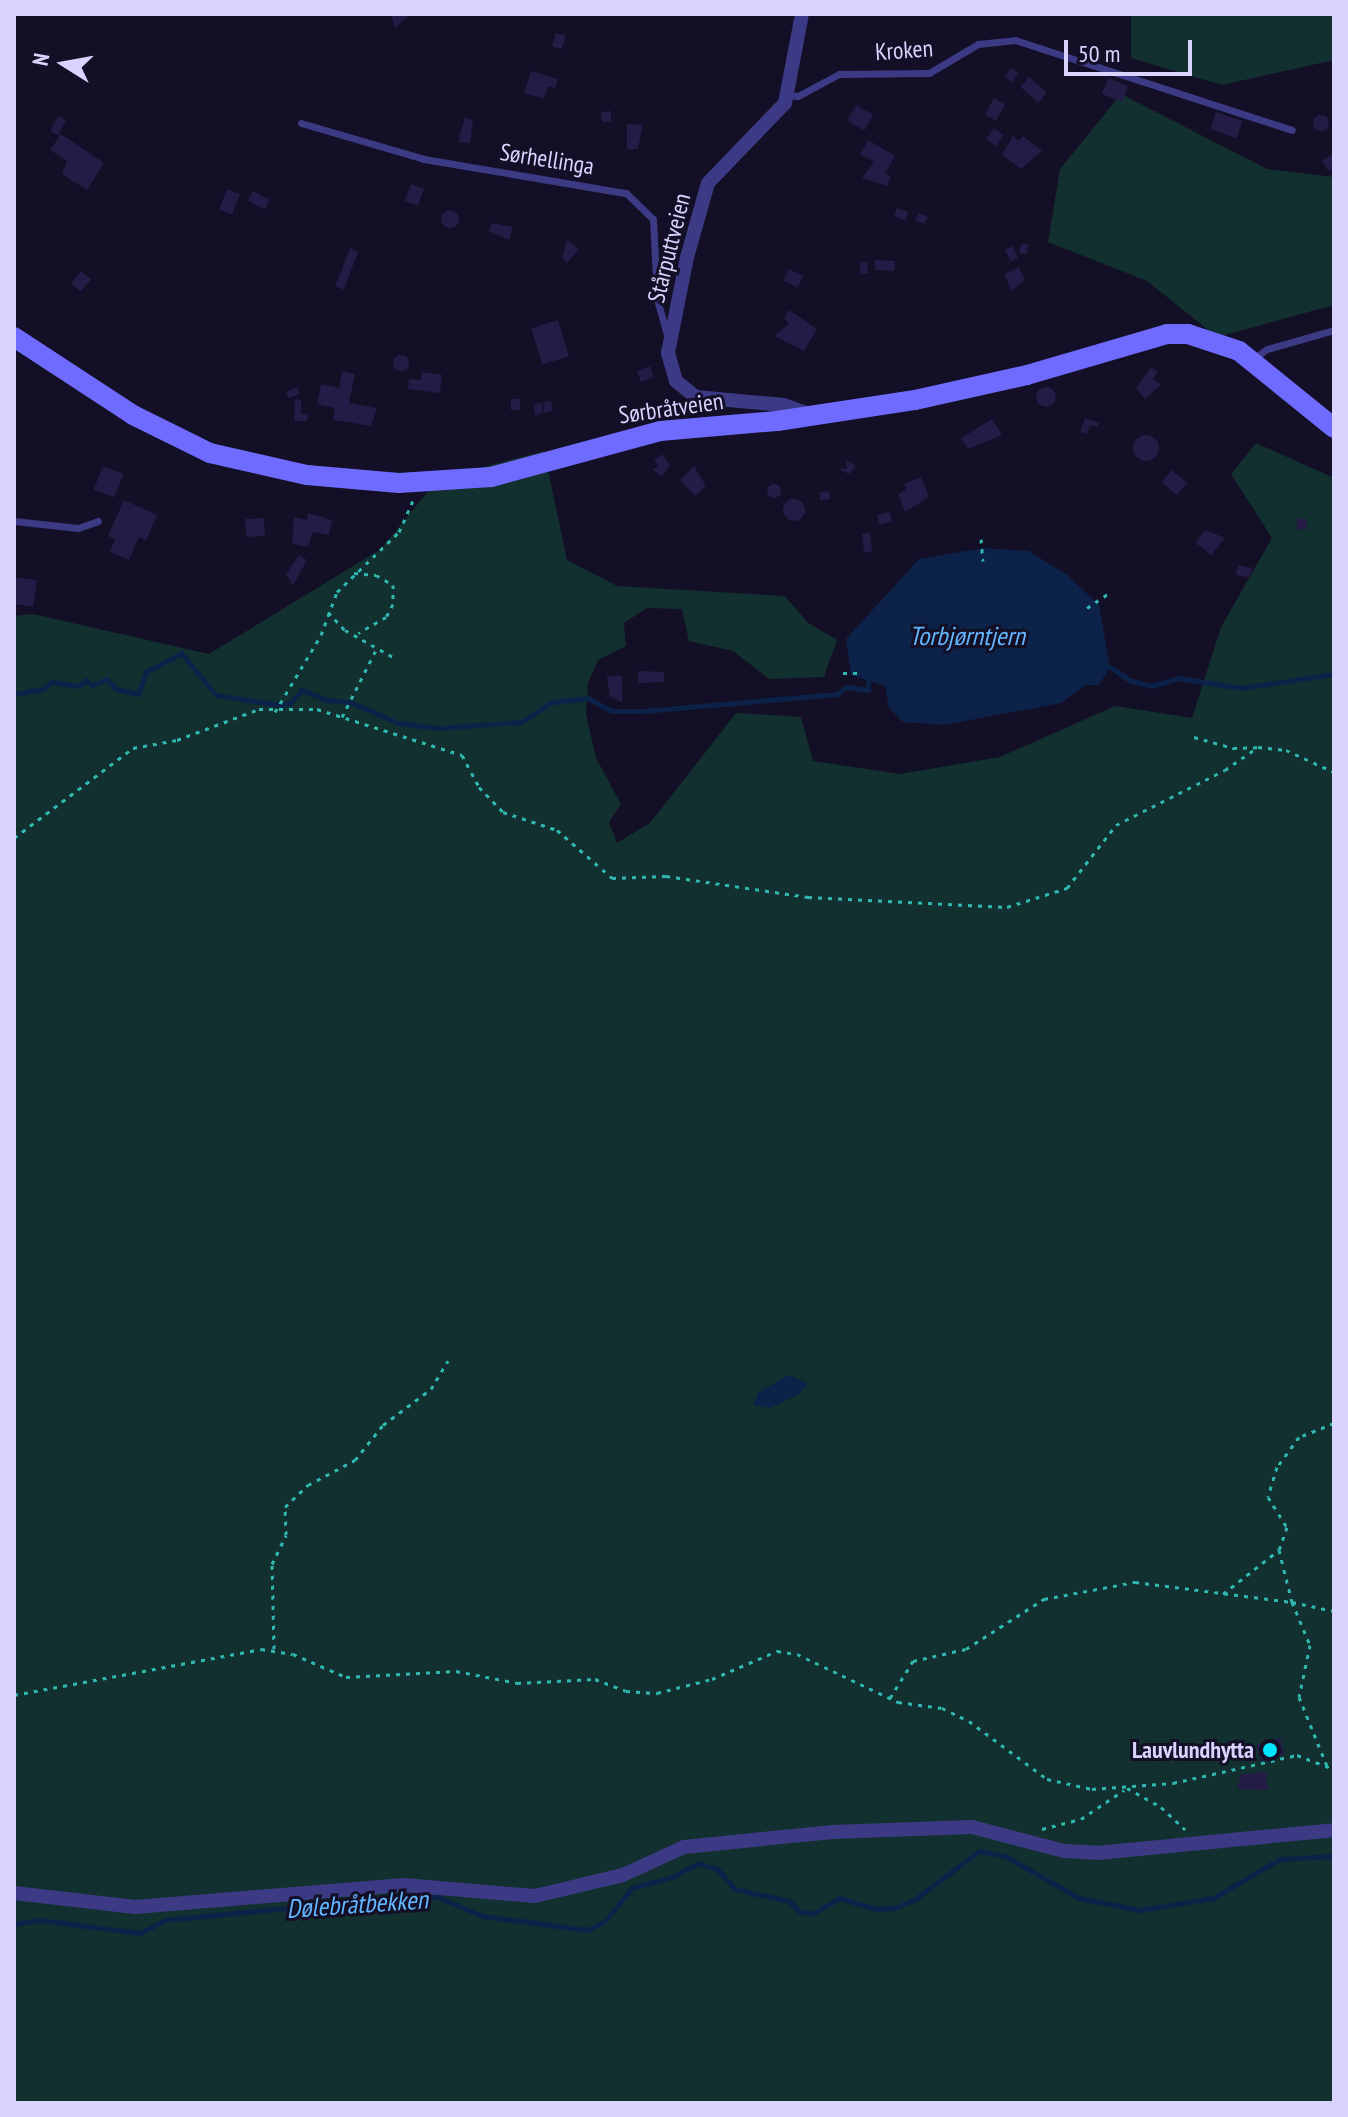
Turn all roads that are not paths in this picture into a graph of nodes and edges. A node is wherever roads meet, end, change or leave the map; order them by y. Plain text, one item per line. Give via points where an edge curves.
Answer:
1 (802, 14) edge
2 (789, 95) junction
3 (301, 123) dead end
4 (1292, 130) dead end
5 (1334, 330) edge
6 (14, 337) edge
7 (670, 344) junction
8 (1251, 360) junction
9 (811, 415) junction
10 (1334, 428) edge
11 (14, 521) edge
12 (98, 521) dead end
13 (1334, 1830) edge
14 (14, 1893) edge

1 - 2 street
2 - 4 lane, Kroken via 798,96 839,74 929,73 978,44 1015,40
2 - 7 street, Stårputtveien via 708,183 693,229
3 - 7 lane, Sørhellinga via 424,159 626,193 653,219 657,299
5 - 8 lane via 1267,349
6 - 9 street, Sørbråtveien via 133,415 210,453 307,475 421,483 491,477 648,433
7 - 9 street, Stårputtveien via 676,381 696,397 784,405
8 - 9 street, Sørbråtveien via 1221,343 1188,334 1152,335 1001,382
8 - 10 street, Sørbråtveien
11 - 12 lane via 78,528
13 - 14 street via 1079,1853 972,1827 832,1832 684,1847 623,1875 535,1896 404,1885 135,1907

